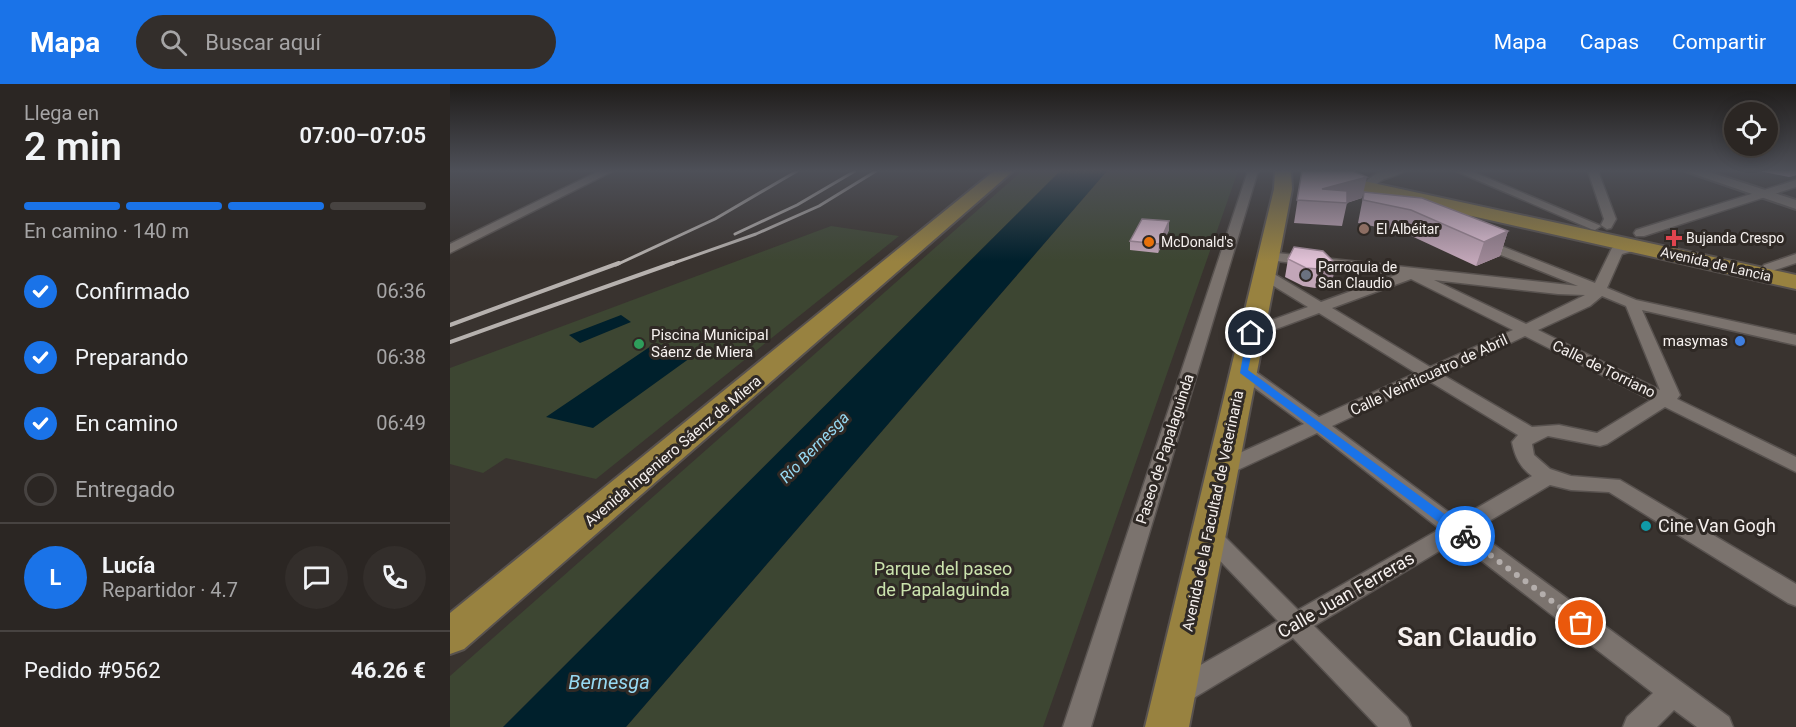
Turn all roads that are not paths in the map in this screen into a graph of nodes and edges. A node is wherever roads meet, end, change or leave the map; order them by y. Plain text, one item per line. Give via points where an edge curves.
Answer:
1 (547, 201) edge
2 (969, 201) edge
3 (1244, 201) edge
4 (1290, 201) edge
5 (1390, 201) edge
6 (1440, 201) edge
7 (1533, 201) edge
8 (1604, 201) edge
9 (1738, 201) edge
10 (1404, 210) edge
11 (1617, 236) junction
12 (1468, 237) edge
13 (450, 249) edge
14 (1796, 258) edge
15 (1266, 265) junction
16 (1769, 268) junction
17 (1796, 273) edge
18 (1412, 274) junction
19 (1796, 282) edge
20 (1599, 291) junction
21 (1632, 303) junction
22 (1321, 308) junction
23 (1526, 330) junction
24 (1251, 333) junction
25 (1796, 340) edge
26 (1243, 371) junction
27 (1430, 374) junction
28 (1665, 400) junction
29 (1318, 425) junction
30 (1529, 434) junction
31 (1796, 465) edge
32 (1222, 469) junction
33 (1549, 476) junction
34 (1457, 530) junction
35 (1208, 534) junction
36 (1796, 596) edge
37 (1296, 624) junction
38 (450, 637) edge
39 (1673, 693) junction
40 (1174, 695) junction
41 (1077, 727) edge
42 (1167, 727) edge
43 (1398, 727) edge
44 (1637, 727) edge
45 (1719, 727) edge

1 - 13 street
2 - 38 main road, Avenida Ingeniero Sáenz de Miera
3 - 41 street, Paseo de Papalaguinda
4 - 15 main road, Avenida de la Facultad de Veterinaria
5 - 10 street
6 - 11 main road, Avenida de Lancia
7 - 11 street
8 - 11 street
9 - 11 street
11 - 16 main road, Avenida de Lancia
11 - 19 main road, Avenida de Lancia
11 - 20 street
12 - 20 street
14 - 16 street
15 - 18 street
15 - 22 street
15 - 24 main road, Avenida de la Facultad de Veterinaria
16 - 17 main road, Avenida de Lancia
18 - 20 street
18 - 22 street
18 - 23 street, Calle de Torriano
20 - 21 street
20 - 23 street, Calle Veinticuatro de Abril via 1585,303
21 - 25 street
21 - 28 street via 1671,395
22 - 24 street
22 - 27 street
23 - 27 street, Calle Veinticuatro de Abril
23 - 28 street, Calle de Torriano
24 - 26 main road, Avenida de la Facultad de Veterinaria
26 - 29 street
26 - 32 main road, Avenida de la Facultad de Veterinaria
27 - 29 street, Calle Veinticuatro de Abril
27 - 30 street
28 - 30 street via 1600,440 1559,430
28 - 31 street, Calle de Torriano
29 - 32 street, Calle Veinticuatro de Abril
29 - 34 street
30 - 33 street via 1522,442 1522,450 1527,460
32 - 35 main road, Avenida de la Facultad de Veterinaria
33 - 34 street, Calle Juan Ferreras
33 - 36 street via 1582,486 1613,485
34 - 37 street, Calle Juan Ferreras
34 - 39 street
35 - 37 street
35 - 40 main road, Avenida de la Facultad de Veterinaria
37 - 40 street, Calle Juan Ferreras
37 - 43 street
39 - 44 street
39 - 45 street
40 - 42 main road, Avenida de la Facultad de Veterinaria

